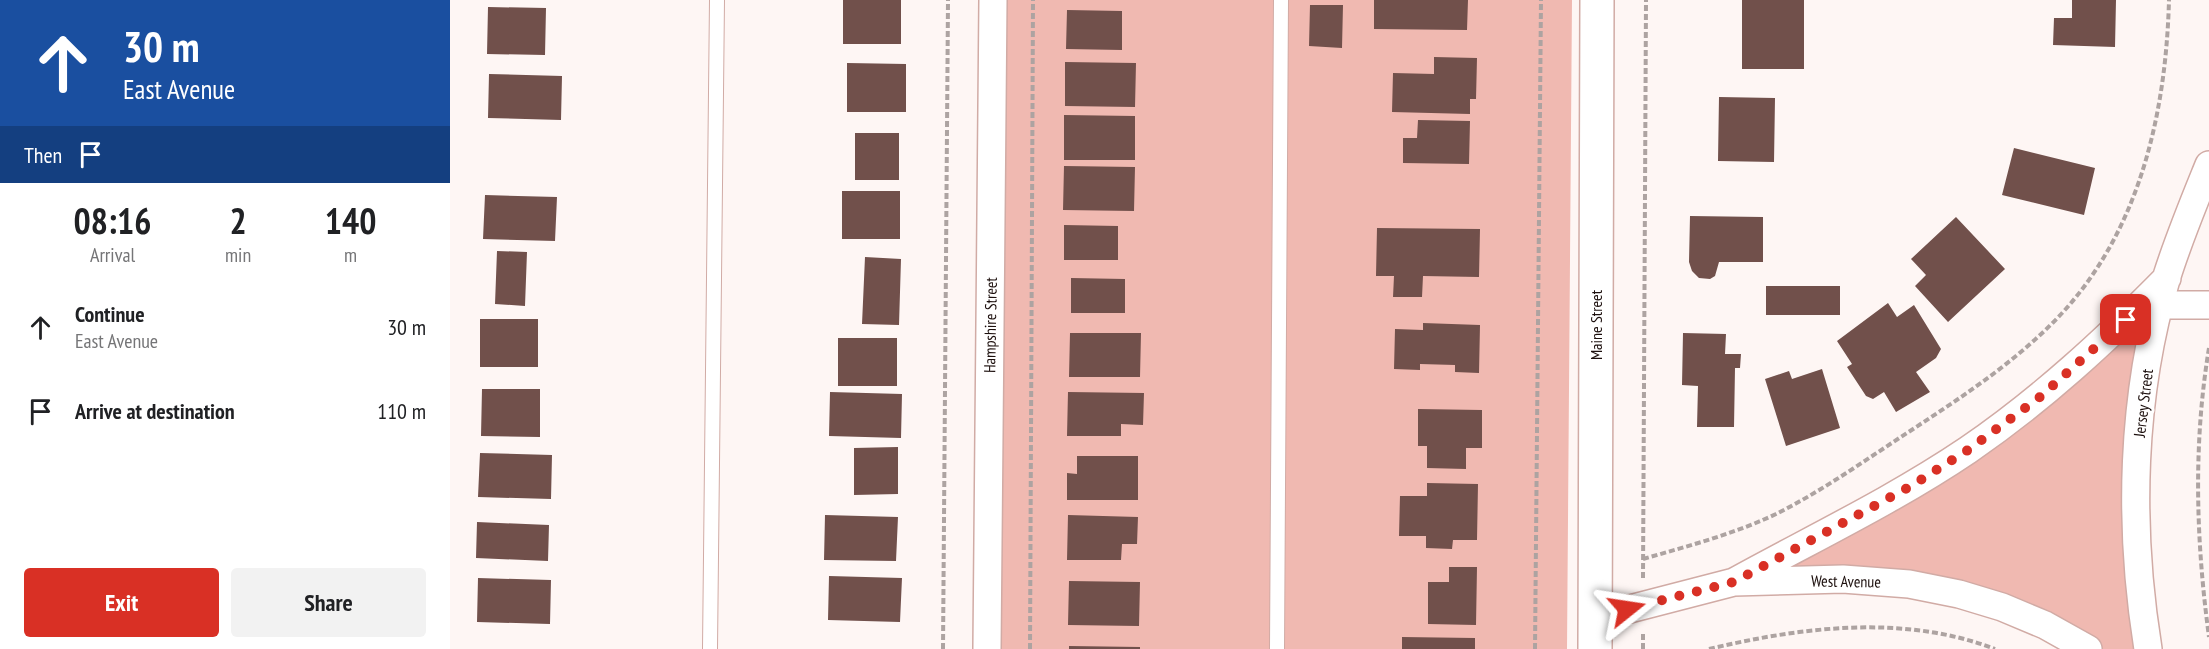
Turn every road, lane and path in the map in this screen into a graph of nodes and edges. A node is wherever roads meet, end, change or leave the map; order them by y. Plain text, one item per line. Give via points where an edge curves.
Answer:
1 (717, 0) edge
2 (948, 0) edge
3 (993, 0) edge
4 (1033, 0) edge
5 (1281, 0) edge
6 (1541, 0) edge
7 (1597, 0) edge
8 (1646, 0) edge
9 (2169, 0) edge
10 (2209, 165) edge
11 (2167, 278) junction
12 (2160, 305) junction
13 (2209, 305) edge
14 (2209, 348) edge
15 (1643, 559) junction
16 (1734, 582) junction
17 (1643, 604) junction
18 (1595, 633) edge
19 (2209, 637) edge
20 (710, 649) edge
21 (943, 649) edge
22 (987, 649) edge
23 (1030, 649) edge
24 (1277, 649) edge
25 (1535, 649) edge
26 (1642, 649) edge
27 (1709, 649) edge
28 (1995, 649) edge
29 (2088, 649) edge
30 (2148, 649) edge

1 - 20 lane
2 - 21 path
3 - 22 street, Hampshire Street
4 - 23 path
5 - 24 lane
6 - 25 path
7 - 18 street, Maine Street
8 - 15 path
9 - 15 path via 2162,82 2142,174 2111,242 2064,310 2018,354 1963,396 1829,484 1775,514 1721,536
10 - 11 street, Jersey Street
11 - 12 street, Jersey Street
11 - 16 street via 2113,334 2048,390 1968,450 1911,486
12 - 13 street
12 - 30 street, Jersey Street via 2139,419 2135,493 2141,608
14 - 19 path via 2199,437 2198,496
15 - 17 path
16 - 17 street, West Avenue
16 - 29 street, West Avenue via 1843,579 1910,584 2002,607
17 - 18 street, West Avenue
17 - 26 path
27 - 28 path via 1805,631 1866,627 1929,632

